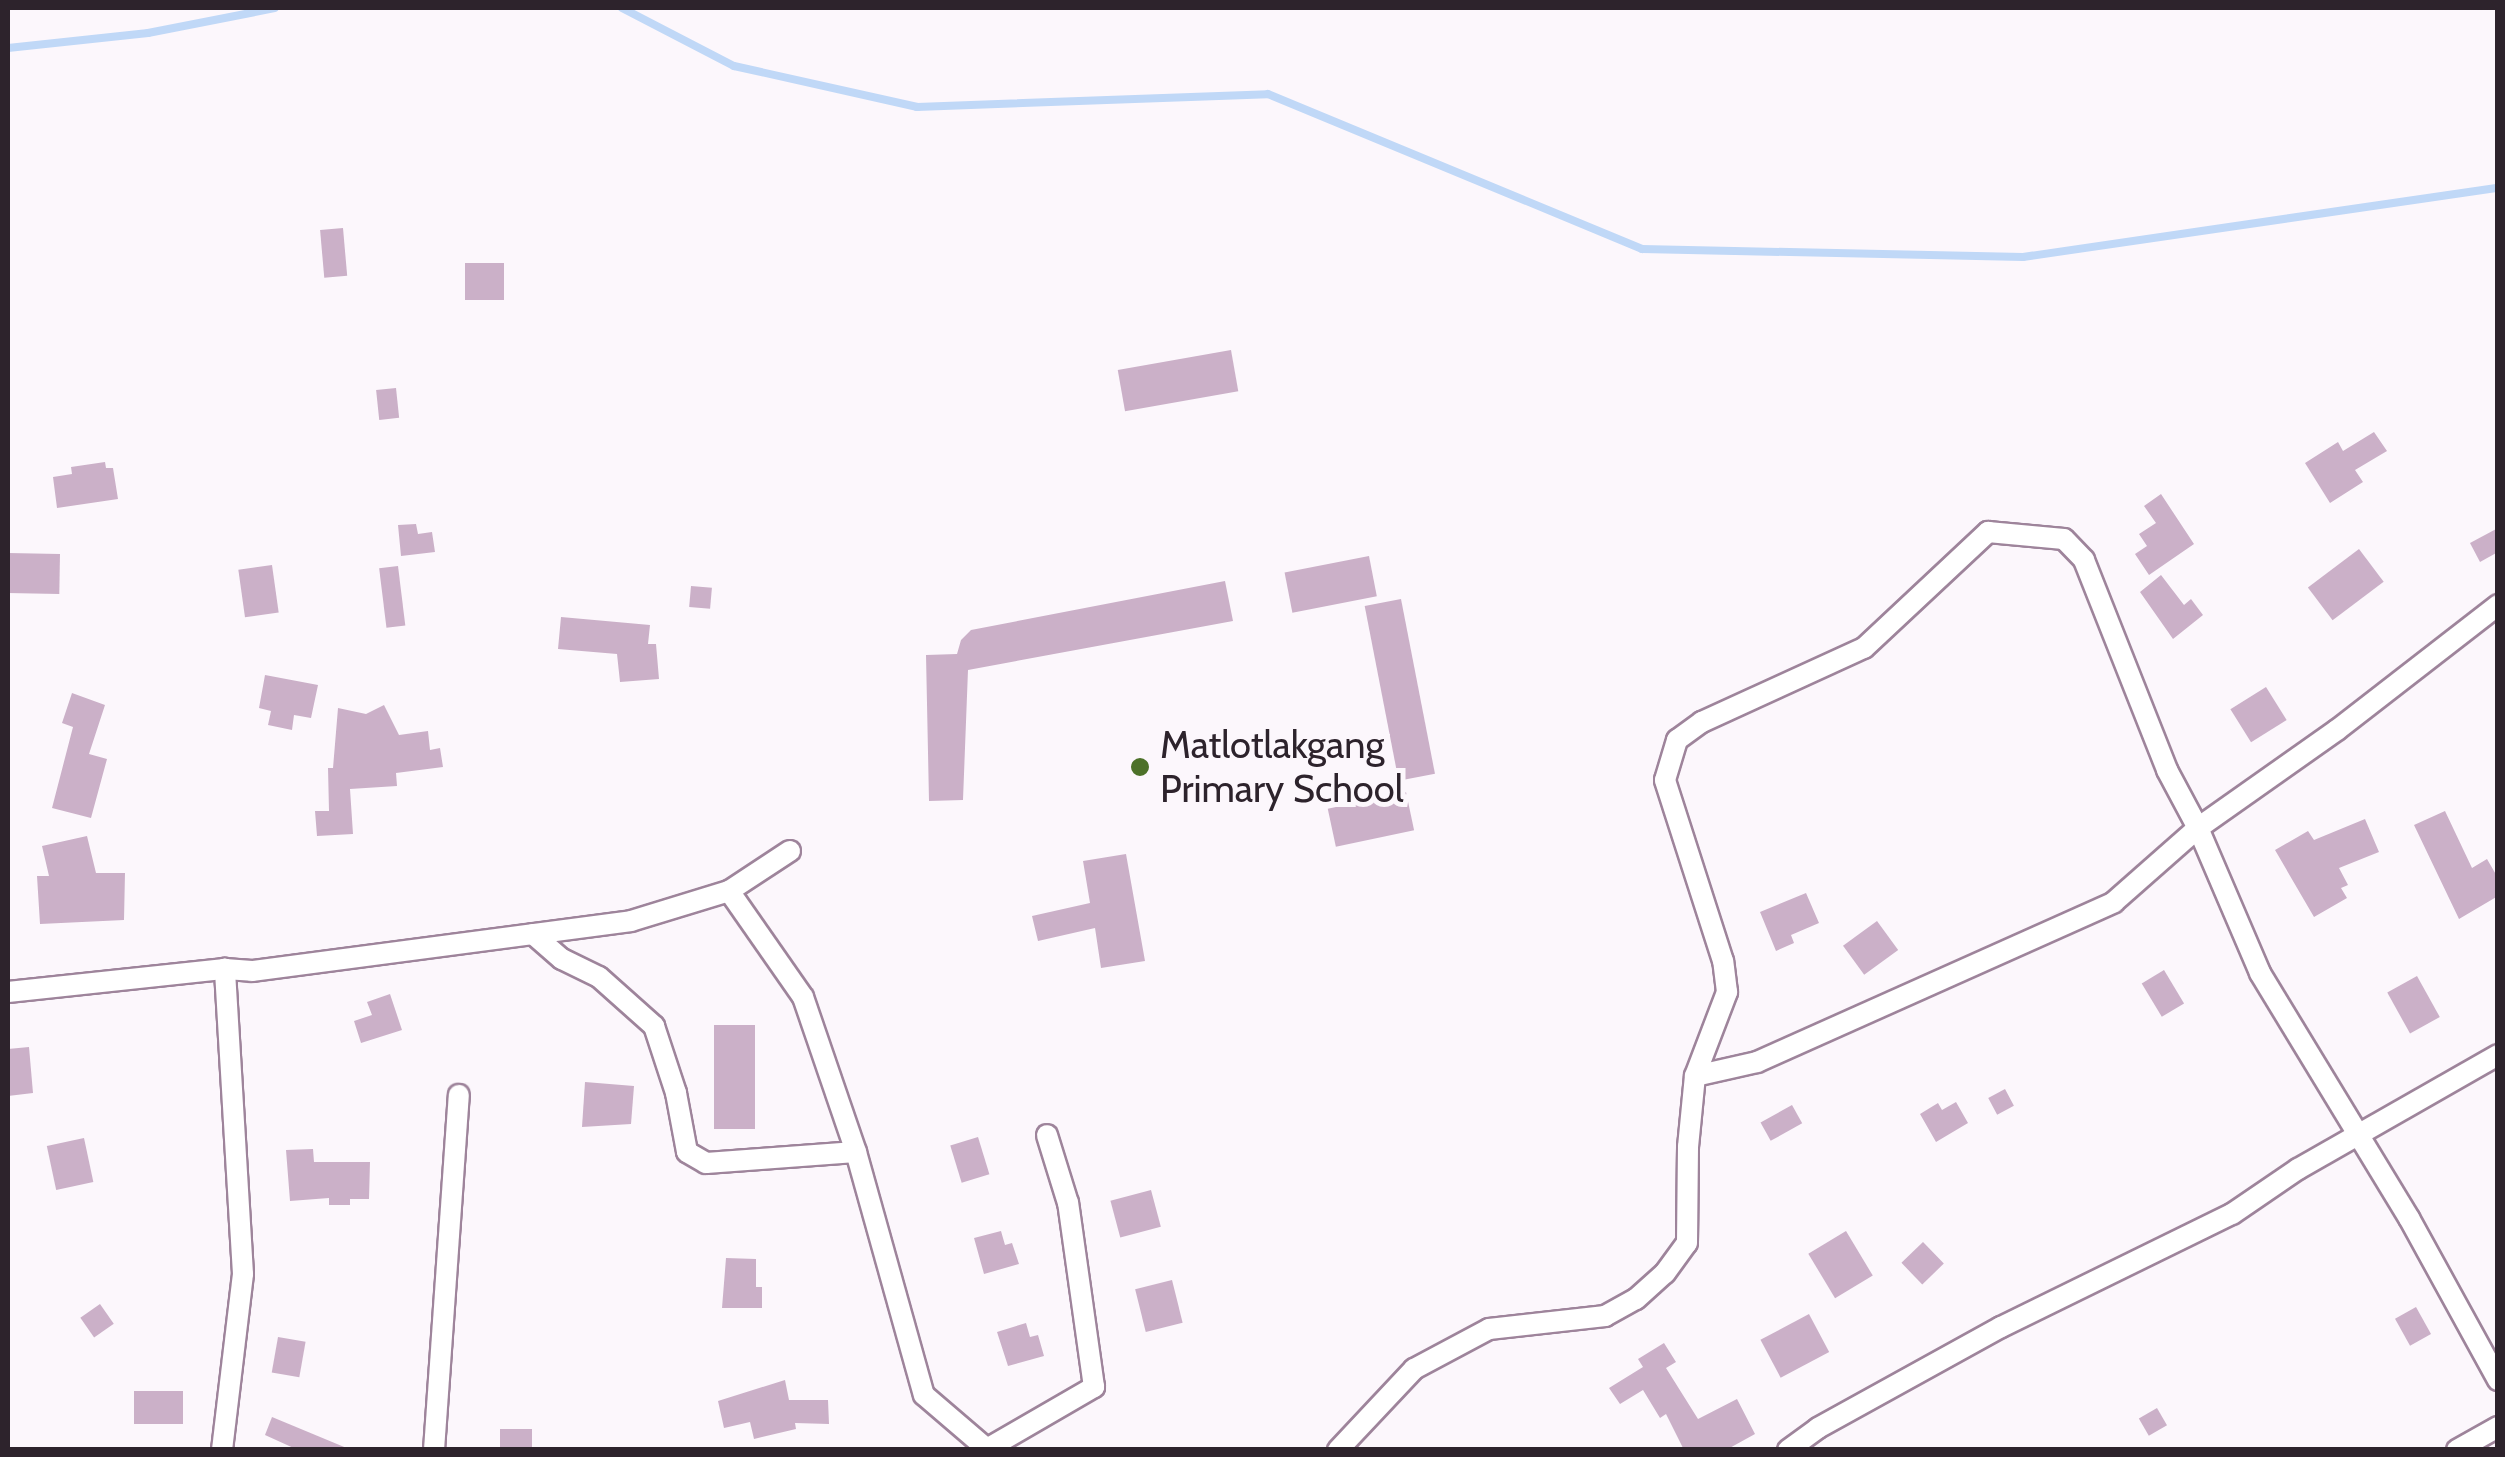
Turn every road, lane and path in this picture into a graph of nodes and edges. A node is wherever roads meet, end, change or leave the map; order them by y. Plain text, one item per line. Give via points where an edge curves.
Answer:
1 (2498, 605) edge
2 (2198, 828) junction
3 (790, 851) dead end
4 (730, 892) junction
5 (533, 934) junction
6 (225, 970) junction
7 (8, 992) edge
8 (2498, 1054) edge
9 (1695, 1076) junction
10 (459, 1095) dead end
11 (1047, 1134) dead end
12 (2357, 1137) junction
13 (856, 1152) junction
14 (2498, 1380) edge
15 (2498, 1427) edge
16 (988, 1449) edge
17 (222, 1450) edge
18 (434, 1450) edge
19 (1338, 1450) edge
20 (1788, 1450) edge
21 (2457, 1450) edge

1 - 2 street
2 - 9 street via 2114,902 1756,1062
2 - 9 street via 2167,770 2084,560 2064,539 1988,532 1864,648 1702,722 1677,740 1665,780 1727,992
2 - 12 street via 2260,973
3 - 4 street
4 - 5 street via 631,922
4 - 13 street via 803,997
5 - 6 street
5 - 13 street via 562,959 599,977 654,1026 687,1152 706,1163
6 - 7 street
6 - 17 street via 243,1274
8 - 12 street
9 - 19 street via 1687,1243 1665,1273 1606,1316 1489,1328 1414,1369
10 - 18 street
11 - 16 street via 1068,1203 1094,1387
12 - 14 street
12 - 20 street via 2232,1214 2001,1327
13 - 16 street via 924,1395
15 - 21 street

